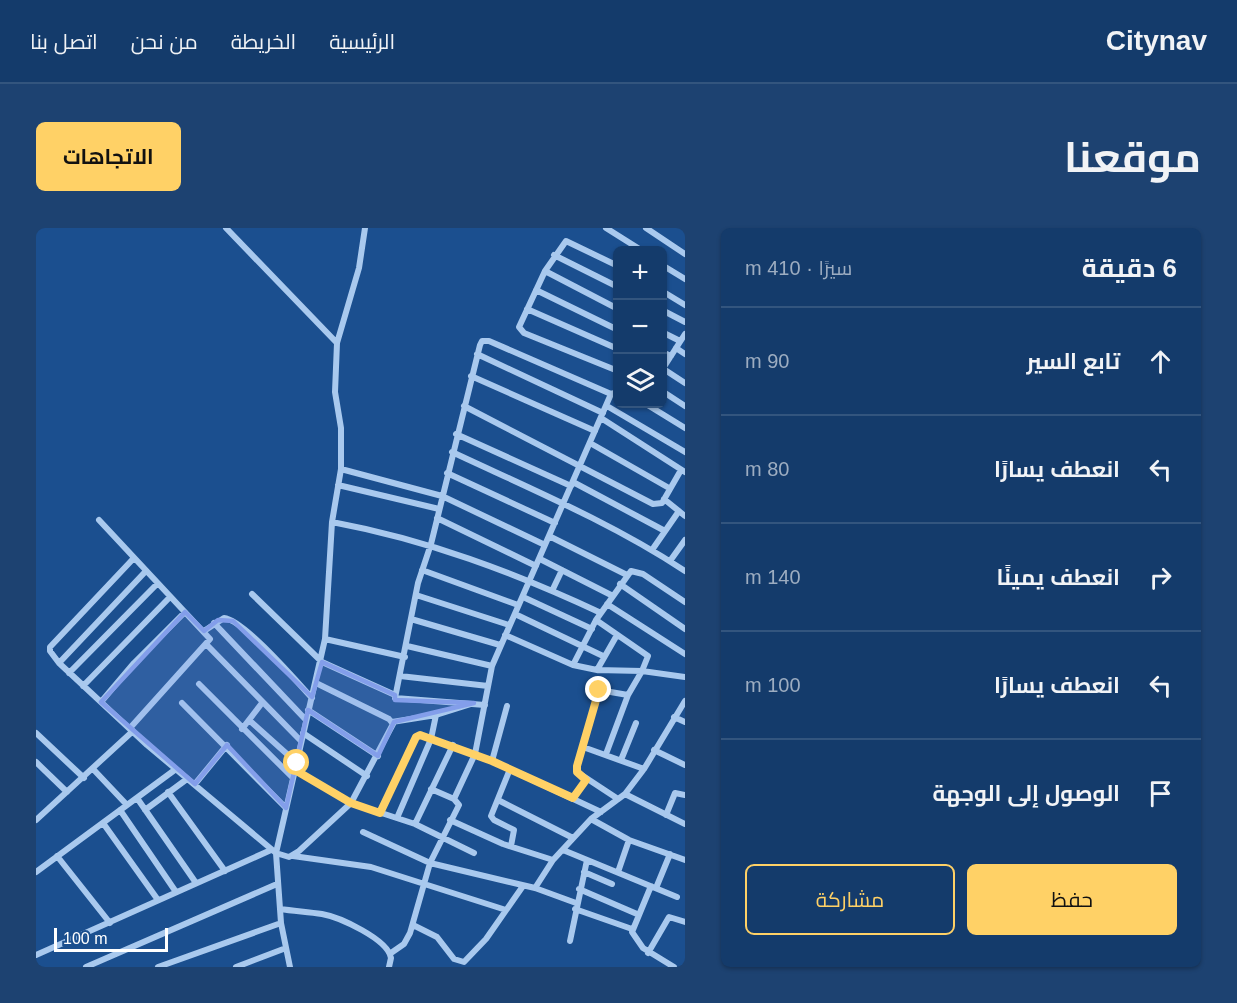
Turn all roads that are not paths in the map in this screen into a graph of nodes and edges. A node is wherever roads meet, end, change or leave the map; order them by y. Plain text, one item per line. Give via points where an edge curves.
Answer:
1 (226, 228) edge
2 (365, 228) edge
3 (606, 228) edge
4 (646, 228) edge
5 (635, 246) edge
6 (685, 254) edge
7 (554, 255) junction
8 (613, 263) edge
9 (667, 267) edge
10 (545, 272) junction
11 (685, 279) edge
12 (613, 284) edge
13 (536, 290) junction
14 (667, 294) edge
15 (685, 305) edge
16 (613, 306) edge
17 (527, 309) junction
18 (667, 312) edge
19 (685, 322) edge
20 (613, 328) edge
21 (667, 334) edge
22 (685, 334) edge
23 (680, 341) junction
24 (337, 343) junction
25 (613, 347) edge
26 (676, 348) junction
27 (477, 354) junction
28 (667, 354) edge
29 (685, 354) edge
30 (671, 356) junction
31 (667, 362) edge
32 (613, 369) edge
33 (667, 372) edge
34 (471, 376) junction
35 (685, 383) edge
36 (613, 393) edge
37 (667, 394) edge
38 (613, 395) edge
39 (464, 406) junction
40 (607, 406) junction
41 (685, 406) edge
42 (652, 408) edge
43 (602, 416) junction
44 (685, 428) edge
45 (595, 431) junction
46 (456, 434) junction
47 (590, 443) junction
48 (452, 452) junction
49 (685, 452) edge
50 (581, 465) junction
51 (341, 469) junction
52 (683, 471) edge
53 (447, 473) junction
54 (572, 484) junction
55 (339, 485) junction
56 (669, 488) junction
57 (442, 496) junction
58 (664, 499) junction
59 (563, 504) junction
60 (439, 509) junction
61 (679, 511) junction
62 (685, 516) edge
63 (437, 518) junction
64 (99, 520) dead end
65 (332, 522) junction
66 (555, 523) junction
67 (665, 531) junction
68 (549, 536) junction
69 (685, 540) edge
70 (431, 544) junction
71 (545, 545) junction
72 (652, 550) junction
73 (133, 559) junction
74 (670, 561) junction
75 (538, 562) junction
76 (422, 570) junction
77 (562, 570) junction
78 (685, 571) edge
79 (145, 572) junction
80 (627, 575) junction
81 (530, 581) junction
82 (157, 584) junction
83 (620, 584) junction
84 (552, 591) junction
85 (252, 594) dead end
86 (416, 595) junction
87 (613, 596) junction
88 (170, 597) junction
89 (523, 597) junction
90 (685, 602) edge
91 (607, 604) junction
92 (518, 605) junction
93 (185, 612) junction
94 (601, 613) junction
95 (515, 614) junction
96 (411, 619) junction
97 (596, 620) junction
98 (214, 623) junction
99 (509, 625) junction
100 (592, 629) junction
101 (685, 629) edge
102 (204, 631) junction
103 (505, 635) junction
104 (617, 635) junction
105 (325, 639) junction
106 (207, 645) junction
107 (500, 645) junction
108 (582, 645) junction
109 (407, 646) junction
110 (685, 654) edge
111 (603, 656) junction
112 (405, 657) junction
113 (322, 662) junction
114 (59, 663) junction
115 (573, 665) junction
116 (492, 666) junction
117 (597, 670) junction
118 (642, 671) junction
119 (69, 673) junction
120 (400, 676) junction
121 (685, 677) edge
122 (316, 683) junction
123 (199, 684) dead end
124 (83, 686) junction
125 (488, 686) junction
126 (395, 695) junction
127 (628, 695) junction
128 (312, 698) junction
129 (685, 701) edge
130 (101, 702) junction
131 (182, 703) dead end
132 (262, 703) junction
133 (474, 703) junction
134 (485, 705) junction
135 (507, 706) dead end
136 (308, 710) junction
137 (436, 715) junction
138 (674, 717) junction
139 (249, 720) junction
140 (306, 720) junction
141 (392, 722) junction
142 (685, 722) edge
143 (636, 723) dead end
144 (242, 729) junction
145 (131, 730) junction
146 (36, 733) edge
147 (303, 733) junction
148 (432, 739) junction
149 (301, 741) junction
150 (227, 745) junction
151 (453, 746) junction
152 (583, 747) junction
153 (654, 750) junction
154 (475, 754) junction
155 (606, 754) junction
156 (378, 756) junction
157 (621, 759) junction
158 (492, 761) junction
159 (36, 762) edge
160 (685, 765) edge
161 (296, 766) junction
162 (93, 769) junction
163 (176, 769) junction
164 (510, 769) junction
165 (644, 769) junction
166 (367, 776) junction
167 (84, 778) junction
168 (187, 778) junction
169 (293, 778) junction
170 (586, 780) junction
171 (195, 784) junction
172 (431, 789) junction
173 (67, 792) junction
174 (168, 792) junction
175 (625, 794) junction
176 (685, 795) edge
177 (137, 798) junction
178 (573, 798) junction
179 (454, 799) junction
180 (618, 799) junction
181 (498, 800) junction
182 (351, 803) junction
183 (127, 805) junction
184 (286, 808) junction
185 (120, 810) junction
186 (145, 810) junction
187 (601, 812) junction
188 (380, 813) junction
189 (666, 815) junction
190 (397, 818) junction
191 (591, 819) junction
192 (36, 820) edge
193 (450, 820) junction
194 (103, 822) junction
195 (415, 824) junction
196 (685, 824) edge
197 (363, 832) dead end
198 (441, 837) junction
199 (573, 838) junction
200 (629, 840) junction
201 (511, 846) junction
202 (562, 850) junction
203 (274, 852) junction
204 (474, 853) dead end
205 (670, 854) junction
206 (57, 856) junction
207 (293, 856) junction
208 (553, 860) junction
209 (587, 860) junction
210 (685, 860) edge
211 (430, 863) junction
212 (225, 871) junction
213 (36, 872) edge
214 (584, 872) junction
215 (618, 872) junction
216 (196, 883) junction
217 (424, 883) junction
218 (277, 884) junction
219 (612, 884) dead end
220 (524, 886) junction
221 (654, 887) junction
222 (536, 888) junction
223 (579, 889) junction
224 (176, 892) junction
225 (677, 897) dead end
226 (158, 900) junction
227 (576, 906) junction
228 (280, 909) junction
229 (506, 909) junction
230 (637, 914) junction
231 (685, 922) edge
232 (110, 923) junction
233 (281, 924) junction
234 (413, 925) junction
235 (632, 929) junction
236 (570, 941) dead end
237 (286, 948) junction
238 (391, 953) junction
239 (648, 953) junction
240 (36, 955) edge
241 (86, 967) edge
242 (158, 967) edge
243 (236, 967) edge
244 (290, 967) edge
245 (389, 967) edge
246 (674, 967) edge

1 - 24 street
2 - 24 street via 359,268
3 - 5 street
4 - 6 street
7 - 8 street via 561,245 571,242
7 - 10 street
7 - 12 street
9 - 11 street
10 - 13 street
10 - 16 street
13 - 17 street
13 - 20 street
14 - 15 street
17 - 25 street
17 - 32 street via 520,330
18 - 19 street
21 - 23 street
22 - 23 street
23 - 26 street
24 - 51 street via 335,392 341,428
26 - 29 street
26 - 30 street
27 - 34 street
27 - 36 street via 482,341 489,341
27 - 43 street
28 - 30 street
30 - 31 street
33 - 35 street
34 - 39 street
34 - 45 street
37 - 41 street
38 - 40 street
39 - 46 street
39 - 50 street
40 - 43 street
40 - 49 street
42 - 44 street
43 - 45 street
43 - 52 street
45 - 47 street
46 - 48 street
46 - 54 street
47 - 50 street
47 - 56 street
48 - 53 street
48 - 59 street
50 - 54 street
50 - 58 street via 649,503 660,504
51 - 55 street
51 - 57 street
52 - 56 street
53 - 57 street
53 - 66 street
54 - 59 street
54 - 67 street
55 - 60 street
55 - 65 street
56 - 58 street
57 - 60 street
57 - 71 street
58 - 61 street
59 - 66 street
59 - 72 street
60 - 63 street
61 - 62 street
61 - 67 street
63 - 70 street
63 - 75 street
64 - 73 street
65 - 70 street
65 - 105 street
66 - 68 street
67 - 72 street
68 - 71 street
68 - 80 street
69 - 74 street
70 - 76 street
70 - 81 street
71 - 75 street
72 - 74 street
73 - 79 street
73 - 114 street via 50,647
74 - 78 street
75 - 77 street
75 - 81 street
76 - 86 street
76 - 92 street
77 - 84 street
77 - 87 street
79 - 82 street
79 - 114 street
80 - 83 street
80 - 90 street via 637,571
81 - 84 street
81 - 89 street
82 - 88 street
82 - 119 street
83 - 87 street
83 - 101 street
84 - 94 street
85 - 113 street
86 - 96 street
86 - 99 street
87 - 91 street
88 - 93 street
88 - 124 street
89 - 92 street
89 - 100 street
91 - 94 street
91 - 110 street
92 - 95 street
93 - 102 street
93 - 130 street
94 - 97 street
95 - 99 street
95 - 108 street
96 - 107 street
96 - 109 street
97 - 100 street
97 - 104 street
98 - 102 street
98 - 128 street via 224,618 232,621
98 - 140 street
99 - 103 street
100 - 108 street
102 - 106 street via 210,639
103 - 107 street
103 - 115 street
104 - 111 street
104 - 118 street via 648,656
105 - 112 street
105 - 113 street
106 - 132 street
106 - 145 street
107 - 116 street
108 - 111 street
108 - 115 street
109 - 112 street
109 - 116 street
111 - 117 street
112 - 120 street
113 - 122 street
113 - 126 street
114 - 119 street
115 - 117 street
116 - 125 street
117 - 118 street
118 - 121 street
118 - 127 street
119 - 124 street
120 - 125 street
120 - 126 street
122 - 128 street
122 - 141 street
123 - 144 street
124 - 130 street
125 - 134 street
126 - 133 street via 398,700
127 - 152 street via 599,690
127 - 155 street
128 - 136 street
129 - 138 street
130 - 145 street
131 - 150 street
132 - 139 street
132 - 149 street
133 - 134 street
133 - 137 street
134 - 154 street
135 - 158 street
136 - 140 street
136 - 156 street
137 - 141 street
137 - 148 street
138 - 142 street
138 - 153 street
139 - 144 street
139 - 161 street
140 - 147 street
141 - 156 street
143 - 157 street
144 - 169 street
145 - 162 street
145 - 163 street
146 - 167 street
147 - 149 street
147 - 166 street
148 - 151 street
148 - 188 street via 416,737
148 - 190 street
149 - 161 street
150 - 171 street
150 - 184 street
151 - 154 street
151 - 172 street
152 - 155 street
152 - 170 street via 577,772
153 - 160 street
153 - 165 street
154 - 158 street
154 - 179 street
155 - 157 street
156 - 166 street
157 - 165 street
158 - 164 street
159 - 173 street
161 - 169 street
161 - 182 street
162 - 167 street
162 - 183 street
163 - 168 street
163 - 177 street
164 - 178 street
164 - 181 street
165 - 175 street
166 - 182 street
167 - 173 street
168 - 171 street
168 - 174 street
169 - 184 street
170 - 178 street
170 - 180 street
171 - 203 street
172 - 179 street
172 - 195 street
173 - 192 street
174 - 186 street
174 - 212 street
175 - 180 street
175 - 189 street
176 - 189 street via 675,793
177 - 183 street
177 - 186 street
178 - 187 street
179 - 193 street via 459,804
180 - 187 street
181 - 199 street
181 - 201 street via 492,818 514,830
182 - 188 street
182 - 207 street
183 - 185 street
184 - 203 street
185 - 194 street
185 - 224 street
186 - 216 street
187 - 191 street
188 - 190 street
189 - 196 street
190 - 195 street
191 - 199 street
191 - 200 street
193 - 198 street
193 - 201 street
194 - 206 street
194 - 226 street
195 - 198 street
197 - 211 street
198 - 204 street
198 - 211 street
199 - 202 street
200 - 205 street
200 - 215 street
201 - 208 street
202 - 208 street
202 - 209 street
203 - 207 street
203 - 212 street
203 - 218 street
205 - 210 street
205 - 221 street
206 - 213 street
206 - 232 street
207 - 217 street via 371,867
208 - 222 street
209 - 214 street
209 - 215 street
211 - 217 street
211 - 220 street
212 - 216 street
214 - 219 street
214 - 223 street
215 - 221 street
216 - 224 street
217 - 229 street
217 - 234 street
218 - 228 street
218 - 241 street
220 - 222 street
220 - 229 street
221 - 225 street
221 - 230 street
222 - 227 street
223 - 227 street
223 - 230 street
224 - 226 street
226 - 232 street
227 - 235 street
227 - 236 street
228 - 233 street
228 - 238 street via 337,918 381,942
229 - 234 street via 479,948 461,963 437,938
230 - 235 street
231 - 239 street via 669,917
232 - 240 street
233 - 237 street
233 - 242 street
234 - 238 street via 404,944
235 - 239 street
237 - 243 street
237 - 244 street
238 - 245 street
239 - 246 street

